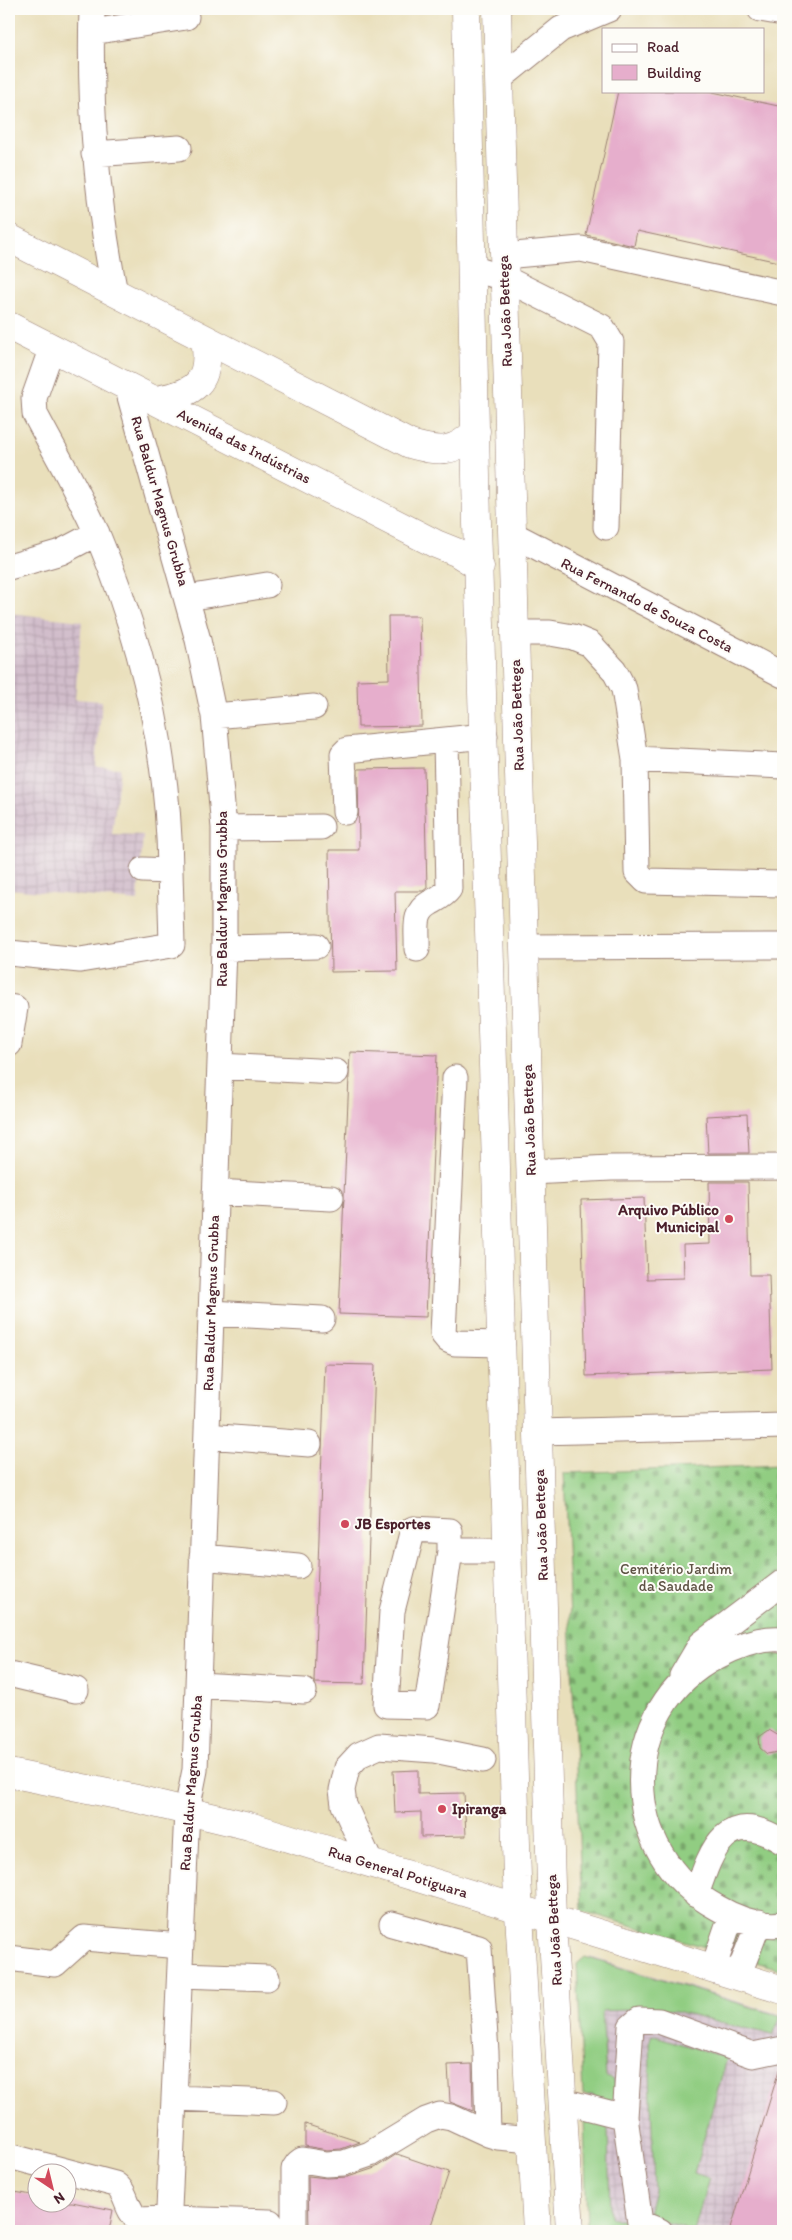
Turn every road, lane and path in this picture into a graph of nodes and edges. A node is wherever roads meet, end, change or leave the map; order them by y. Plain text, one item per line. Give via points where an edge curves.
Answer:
1 (466, 9) edge
2 (497, 9) edge
3 (610, 9) edge
4 (760, 9) edge
5 (783, 13) edge
6 (186, 17) dead end
7 (92, 21) edge
8 (499, 79) junction
9 (179, 148) dead end
10 (94, 154) junction
11 (9, 238) edge
12 (471, 263) junction
13 (504, 267) junction
14 (115, 292) junction
15 (783, 292) edge
16 (9, 326) edge
17 (205, 339) junction
18 (52, 348) junction
19 (127, 386) junction
20 (154, 400) junction
21 (476, 431) junction
22 (606, 527) dead end
23 (97, 533) junction
24 (512, 534) junction
25 (9, 567) edge
26 (480, 567) junction
27 (267, 585) dead end
28 (187, 598) junction
29 (482, 632) junction
30 (515, 632) junction
31 (783, 675) edge
32 (314, 707) dead end
33 (214, 716) junction
34 (485, 736) junction
35 (446, 740) junction
36 (635, 759) junction
37 (783, 766) edge
38 (345, 812) dead end
39 (321, 827) dead end
40 (224, 828) junction
41 (143, 870) dead end
42 (170, 871) junction
43 (783, 884) edge
44 (316, 946) dead end
45 (783, 946) edge
46 (524, 947) junction
47 (224, 948) junction
48 (418, 949) dead end
49 (9, 953) edge
50 (9, 1007) edge
51 (9, 1044) edge
52 (220, 1066) junction
53 (336, 1072) dead end
54 (455, 1078) dead end
55 (783, 1167) edge
56 (531, 1172) junction
57 (215, 1192) junction
58 (331, 1198) dead end
59 (532, 1219) junction
60 (499, 1221) junction
61 (533, 1258) junction
62 (500, 1259) junction
63 (211, 1313) junction
64 (322, 1319) dead end
65 (502, 1344) junction
66 (783, 1426) edge
67 (538, 1432) junction
68 (206, 1436) junction
69 (309, 1444) dead end
70 (450, 1551) junction
71 (508, 1551) junction
72 (202, 1558) junction
73 (298, 1566) dead end
74 (783, 1582) edge
75 (783, 1639) edge
76 (9, 1674) edge
77 (198, 1685) junction
78 (76, 1690) dead end
79 (304, 1691) dead end
80 (673, 1691) junction
81 (483, 1760) dead end
82 (9, 1773) edge
83 (187, 1810) junction
84 (783, 1842) edge
85 (371, 1864) junction
86 (696, 1895) junction
87 (518, 1910) junction
88 (731, 1916) junction
89 (552, 1920) junction
90 (758, 1922) junction
91 (392, 1924) dead end
92 (783, 1924) edge
93 (181, 1946) junction
94 (9, 1958) edge
95 (724, 1972) junction
96 (180, 1975) junction
97 (267, 1978) dead end
98 (783, 1990) edge
99 (783, 2049) edge
100 (174, 2098) junction
101 (563, 2101) junction
102 (274, 2102) dead end
103 (624, 2116) junction
104 (488, 2134) junction
105 (531, 2140) junction
106 (9, 2156) edge
107 (270, 2222) dead end
108 (168, 2225) edge
109 (646, 2229) edge
110 (294, 2231) edge
111 (537, 2231) edge
112 (570, 2231) edge

1 - 12 main road
2 - 8 main road, Rua João Bettega
3 - 8 street via 561,29
4 - 5 street
6 - 7 street
7 - 10 street
8 - 13 main road, Rua João Bettega
9 - 10 street
10 - 14 street via 102,226
11 - 14 main road
12 - 13 main road
12 - 21 main road
13 - 15 street via 581,249
13 - 22 street via 602,327 611,342
13 - 24 main road, Rua João Bettega
14 - 17 main road
16 - 18 main road, Avenida das Indústrias
17 - 20 main road via 206,368 201,379 191,390 178,396
17 - 21 main road via 410,444 437,450 456,448
18 - 19 main road, Avenida das Indústrias
18 - 23 street via 34,398 35,414
19 - 20 main road, Avenida das Indústrias
19 - 28 street, Rua Baldur Magnus Grubba
20 - 26 main road, Avenida das Indústrias
21 - 26 main road
23 - 25 street via 61,552
23 - 42 street via 123,598 148,687 166,793
24 - 30 main road, Rua João Bettega
24 - 31 street, Rua Fernando de Souza Costa
26 - 29 main road
27 - 28 street
28 - 33 street, Rua Baldur Magnus Grubba
29 - 30 main road
29 - 34 main road
30 - 36 street via 573,637 590,644 602,655 624,689
30 - 46 main road, Rua João Bettega
32 - 33 street
33 - 40 street, Rua Baldur Magnus Grubba
34 - 35 street
34 - 60 main road
35 - 38 street via 344,752
35 - 48 street via 449,890 418,912
36 - 37 street
36 - 43 street via 638,872 641,878 646,882
39 - 40 street
40 - 47 street, Rua Baldur Magnus Grubba
41 - 42 street
42 - 49 street via 172,945 80,960
44 - 47 street
45 - 46 street
46 - 56 main road, Rua João Bettega
47 - 52 street, Rua Baldur Magnus Grubba
50 - 51 street via 15,1008
52 - 53 street
52 - 57 street, Rua Baldur Magnus Grubba
54 - 65 street via 443,1334 455,1343
55 - 56 street
56 - 59 main road, Rua João Bettega
57 - 58 street
57 - 63 street, Rua Baldur Magnus Grubba
59 - 60 main road
59 - 61 main road, Rua João Bettega
60 - 62 main road
61 - 62 main road
61 - 67 main road, Rua João Bettega
62 - 65 main road
63 - 64 street
63 - 68 street, Rua Baldur Magnus Grubba
65 - 71 main road
66 - 67 street
67 - 89 main road, Rua João Bettega
68 - 69 street
68 - 72 street, Rua Baldur Magnus Grubba
70 - 70 street via 450,1531 413,1529 392,1611 386,1705 427,1706
70 - 71 street
71 - 87 main road
72 - 73 street
72 - 77 street, Rua Baldur Magnus Grubba
74 - 80 street via 701,1644
75 - 80 street via 737,1646 702,1664
76 - 78 street
77 - 79 street
77 - 83 street, Rua Baldur Magnus Grubba via 194,1770
80 - 86 street via 653,1724 644,1752 641,1801 652,1839 672,1872
81 - 85 street via 434,1750 379,1746 359,1755 347,1768 342,1790 344,1805
82 - 83 main road, Rua General Potiguara
83 - 85 main road, Rua General Potiguara
83 - 93 street, Rua Baldur Magnus Grubba
84 - 86 street via 766,1831 753,1828 742,1828 726,1836 707,1860
85 - 87 main road, Rua General Potiguara
86 - 88 street
87 - 89 main road, Rua General Potiguara
87 - 105 main road
88 - 90 street
88 - 95 street
89 - 95 main road, Rua General Potiguara
89 - 101 main road, Rua João Bettega
90 - 92 street
90 - 95 street via 743,1963
91 - 104 street via 479,1948
93 - 94 street via 84,1938 55,1964
93 - 96 street, Rua Baldur Magnus Grubba
95 - 98 main road, Rua General Potiguara
96 - 97 street
96 - 100 street, Rua Baldur Magnus Grubba
99 - 103 street via 753,2055 659,2021 639,2020 631,2027
100 - 102 street
100 - 108 street, Rua Baldur Magnus Grubba
101 - 103 street
101 - 112 main road, Rua João Bettega
103 - 109 street
104 - 105 street
104 - 110 street via 440,2114 370,2154 344,2163 302,2160 294,2170
105 - 111 main road
106 - 108 street via 115,2184 121,2188 128,2208 138,2220
107 - 108 street

